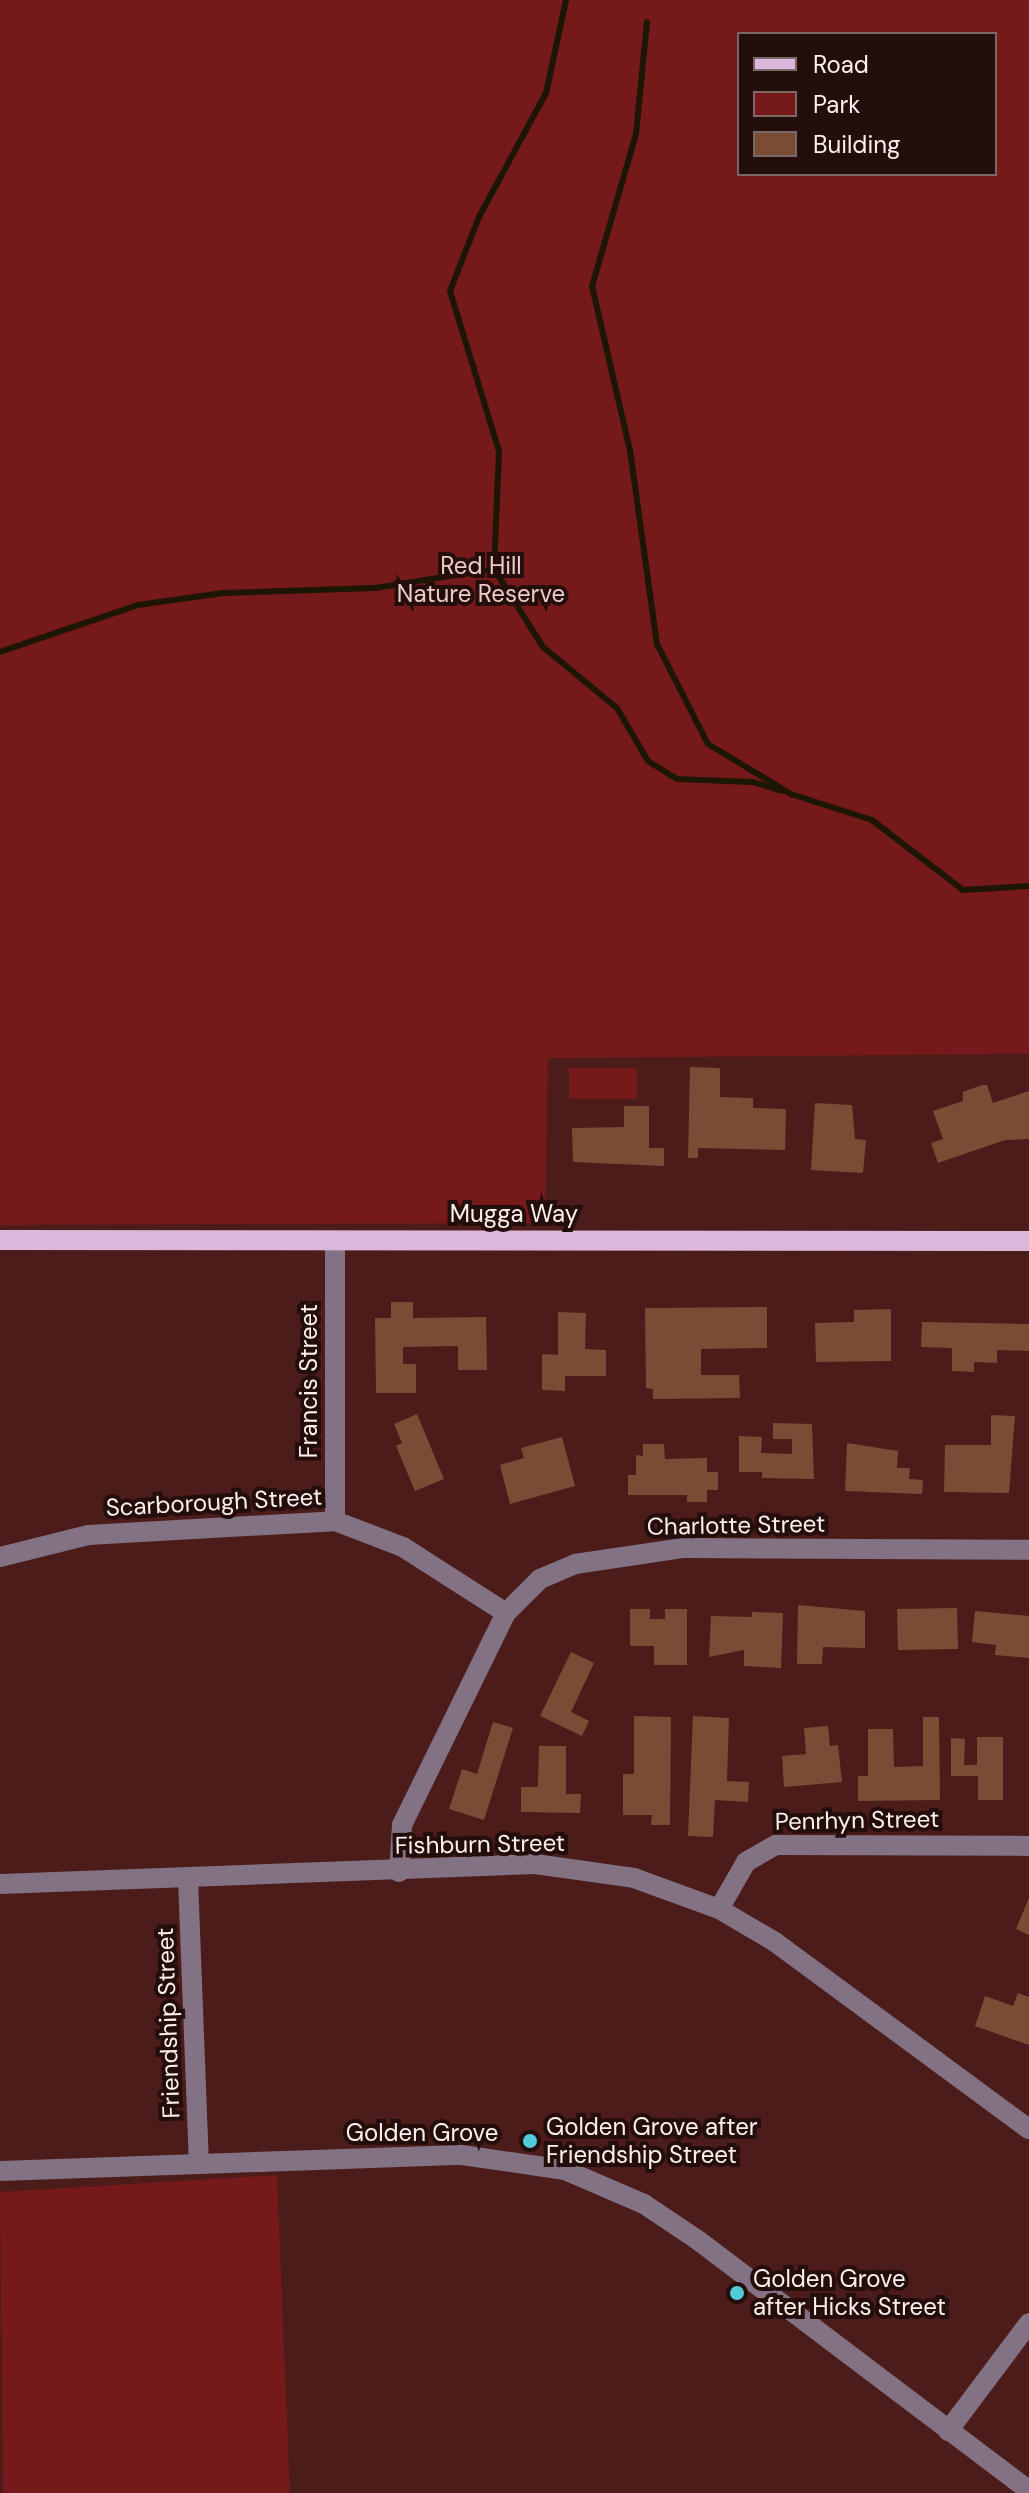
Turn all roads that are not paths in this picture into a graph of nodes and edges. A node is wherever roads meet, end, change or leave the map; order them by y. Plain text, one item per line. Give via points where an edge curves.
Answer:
1 (0, 1240) edge
2 (335, 1241) junction
3 (1029, 1241) edge
4 (335, 1521) junction
5 (1029, 1550) edge
6 (0, 1557) edge
7 (506, 1613) junction
8 (1029, 1846) edge
9 (399, 1872) junction
10 (188, 1879) junction
11 (0, 1884) edge
12 (719, 1909) junction
13 (1029, 2129) edge
14 (199, 2164) junction
15 (0, 2171) edge
16 (1029, 2323) edge
17 (948, 2431) junction
18 (1029, 2491) edge

1 - 2 main road, Mugga Way
2 - 3 main road, Mugga Way
2 - 4 street, Francis Street
4 - 6 street, Scarborough Street via 88,1535
4 - 7 street, Scarborough Street via 403,1547
5 - 7 street, Charlotte Street via 684,1548 626,1554 575,1564 540,1579
7 - 9 street, Charlotte Street via 402,1825
8 - 12 street, Penrhyn Street via 776,1845 746,1862
9 - 10 street, Fishburn Street
9 - 12 street, Fishburn Street via 568,1866 634,1878
10 - 11 street, Fishburn Street
10 - 14 street, Friendship Street
12 - 13 street, Fishburn Street via 775,1942
14 - 15 street, Golden Grove
14 - 17 street, Golden Grove via 462,2155 526,2161 583,2176 644,2204 699,2241
16 - 17 street
17 - 18 street, Golden Grove

